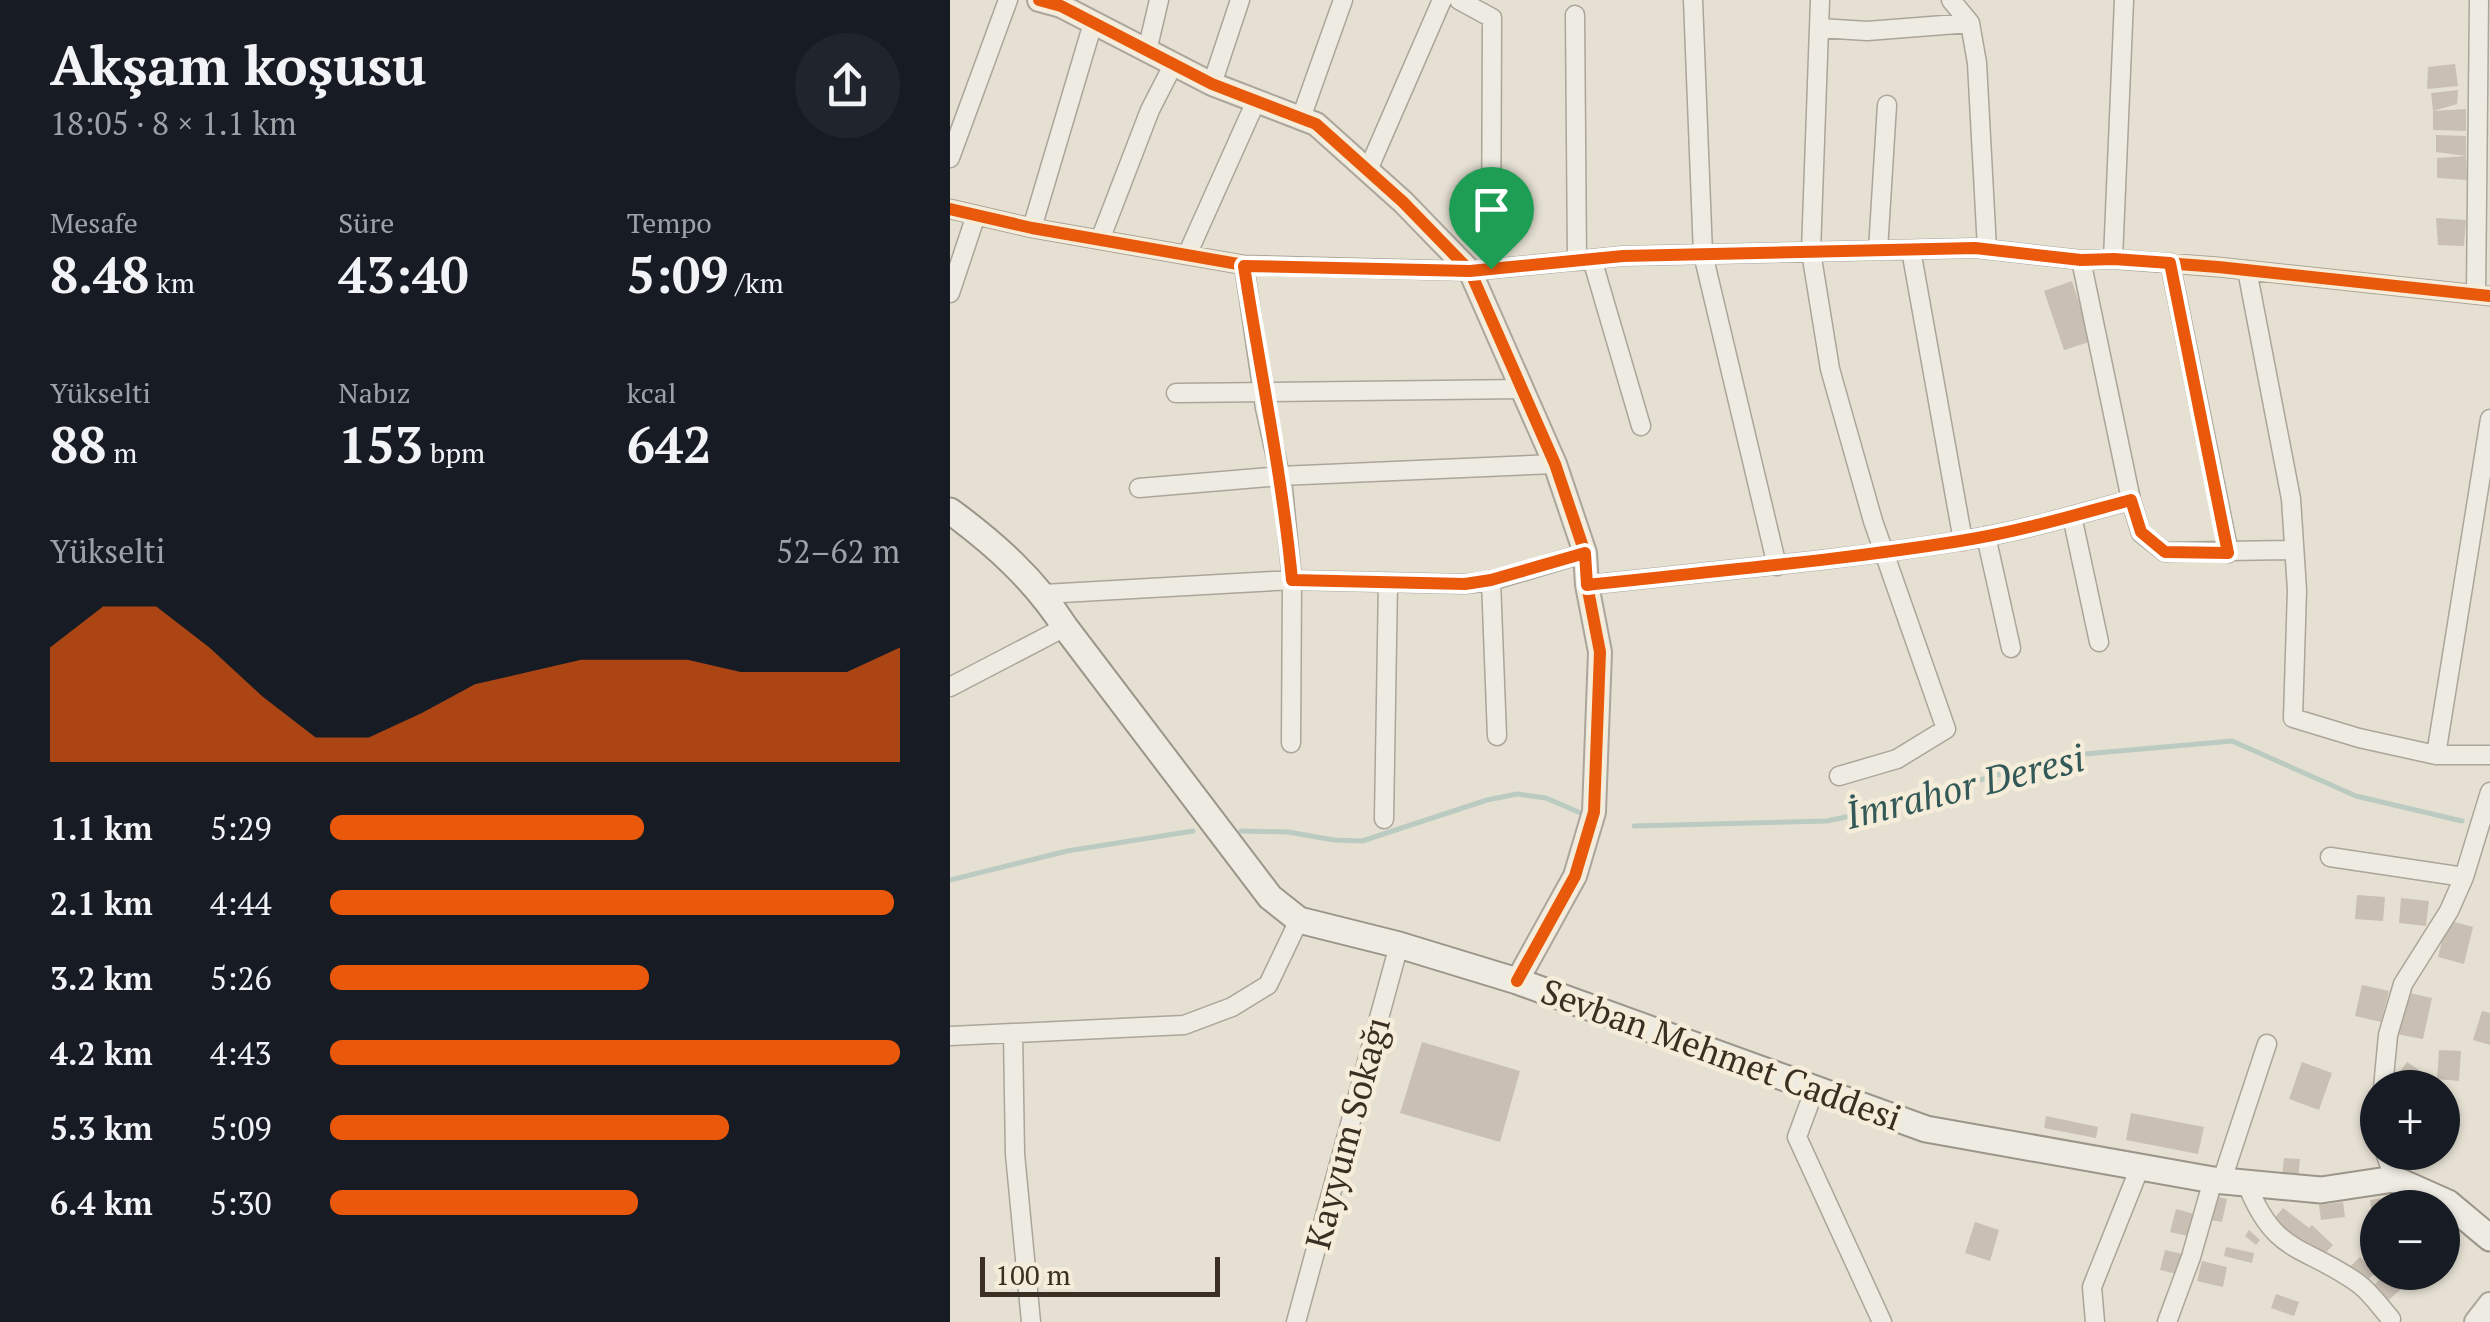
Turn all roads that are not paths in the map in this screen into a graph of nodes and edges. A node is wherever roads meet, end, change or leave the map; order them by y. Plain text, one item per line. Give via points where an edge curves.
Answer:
1 (1008, 0) edge
2 (1039, 0) edge
3 (1159, 0) edge
4 (1240, 0) edge
5 (1342, 0) edge
6 (1442, 0) edge
7 (1459, 0) edge
8 (1693, 0) edge
9 (1820, 0) edge
10 (1951, 0) edge
11 (2124, 0) edge
12 (2479, 0) edge
13 (1575, 15) dead end
14 (1093, 23) junction
15 (1970, 23) junction
16 (1820, 28) junction
17 (1147, 52) junction
18 (1173, 64) junction
19 (1212, 84) junction
20 (1256, 101) junction
21 (1886, 105) dead end
22 (1301, 118) junction
23 (950, 158) edge
24 (1368, 170) junction
25 (950, 209) edge
26 (976, 215) junction
27 (1032, 228) junction
28 (1100, 240) junction
29 (1986, 249) junction
30 (1878, 250) junction
31 (1911, 250) junction
32 (1811, 252) junction
33 (1703, 254) junction
34 (1187, 255) junction
35 (2114, 259) junction
36 (1584, 260) junction
37 (2081, 260) junction
38 (2170, 263) junction
39 (1244, 266) junction
40 (1480, 270) junction
41 (2247, 270) junction
42 (950, 294) edge
43 (2483, 295) edge
44 (1523, 389) junction
45 (1263, 391) junction
46 (1176, 393) dead end
47 (2490, 419) edge
48 (1641, 426) dead end
49 (1555, 464) junction
50 (1280, 476) junction
51 (1140, 488) dead end
52 (2131, 500) junction
53 (950, 511) edge
54 (2072, 516) junction
55 (1986, 536) junction
56 (1963, 541) junction
57 (2292, 550) junction
58 (1884, 552) junction
59 (1585, 553) junction
60 (2228, 553) junction
61 (1778, 566) junction
62 (1292, 580) junction
63 (1491, 580) junction
64 (1388, 582) junction
65 (1587, 585) junction
66 (1044, 594) junction
67 (1066, 628) junction
68 (2100, 642) dead end
69 (2011, 648) dead end
70 (950, 686) edge
71 (1497, 736) dead end
72 (1291, 742) dead end
73 (2490, 754) edge
74 (2436, 756) junction
75 (1838, 776) dead end
76 (2490, 792) edge
77 (1384, 819) dead end
78 (2330, 857) dead end
79 (2464, 877) junction
80 (1299, 920) junction
81 (1399, 945) junction
82 (1517, 981) junction
83 (1014, 1033) junction
84 (950, 1036) edge
85 (2267, 1044) dead end
86 (2385, 1070) edge
87 (1815, 1088) junction
88 (2140, 1167) junction
89 (2391, 1170) edge
90 (2394, 1180) junction
91 (2227, 1181) junction
92 (2490, 1238) edge
93 (2490, 1304) edge
94 (1031, 1322) edge
95 (1296, 1322) edge
96 (1882, 1322) edge
97 (2094, 1322) edge
98 (2167, 1322) edge
99 (2390, 1322) edge
100 (2476, 1322) edge

1 - 23 street
2 - 14 street
3 - 17 street
4 - 19 street
5 - 22 street
6 - 24 street
7 - 40 street via 1492,18
8 - 33 street
9 - 16 street
10 - 15 street
11 - 35 street
12 - 43 street
13 - 36 street
14 - 17 street
14 - 27 street
15 - 16 street
15 - 29 street
16 - 32 street
17 - 18 street
18 - 19 street
18 - 28 street
19 - 20 street
20 - 22 street
20 - 34 street
21 - 30 street
22 - 24 street
24 - 40 street
25 - 26 street
26 - 27 street
26 - 42 street
27 - 28 street
28 - 34 street
29 - 31 street
29 - 37 street
30 - 31 street
30 - 32 street
31 - 56 street
32 - 33 street
32 - 58 street via 1830,369
33 - 36 street
33 - 61 street
34 - 39 street
35 - 37 street
35 - 38 street
36 - 40 street
36 - 48 street
37 - 52 street
38 - 41 street
38 - 60 street
39 - 40 street
39 - 45 street
40 - 44 street
41 - 43 street
41 - 57 street via 2291,499
44 - 45 street
44 - 49 street
45 - 46 street
45 - 50 street
47 - 74 street
49 - 50 street
49 - 59 street
50 - 51 street
50 - 62 street
52 - 54 street
52 - 60 street via 2141,532 2165,552
53 - 66 main road, Sevban Mehmet Caddesi
54 - 55 street
54 - 68 street
55 - 56 street
55 - 69 street
56 - 58 street
57 - 60 street
57 - 74 street via 2293,718
58 - 61 street
58 - 75 street via 1946,729 1897,759
59 - 63 street
59 - 65 street
61 - 65 street
62 - 64 street
62 - 66 street
62 - 72 street
63 - 64 street
63 - 71 street
64 - 77 street
65 - 82 street via 1600,652 1594,812 1575,876
66 - 67 main road, Sevban Mehmet Caddesi
67 - 70 street
67 - 80 main road, Sevban Mehmet Caddesi via 1270,897
73 - 74 street
76 - 79 street
78 - 79 street
79 - 86 street via 2403,984
80 - 81 main road, Sevban Mehmet Caddesi
80 - 83 street via 1268,985 1232,1007 1184,1025
81 - 82 main road, Sevban Mehmet Caddesi
81 - 95 street, Kayyum Sokağı
82 - 87 main road, Sevban Mehmet Caddesi
83 - 84 street
83 - 94 street via 1015,1154
85 - 91 street
87 - 88 main road, Sevban Mehmet Caddesi via 1926,1129
87 - 96 street via 1797,1138
88 - 91 main road, Sevban Mehmet Caddesi
88 - 97 street via 2092,1287
89 - 90 street
90 - 91 main road, Sevban Mehmet Caddesi via 2321,1190
90 - 92 main road via 2448,1203
91 - 98 street
91 - 99 street via 2286,1245 2360,1285
93 - 100 street

